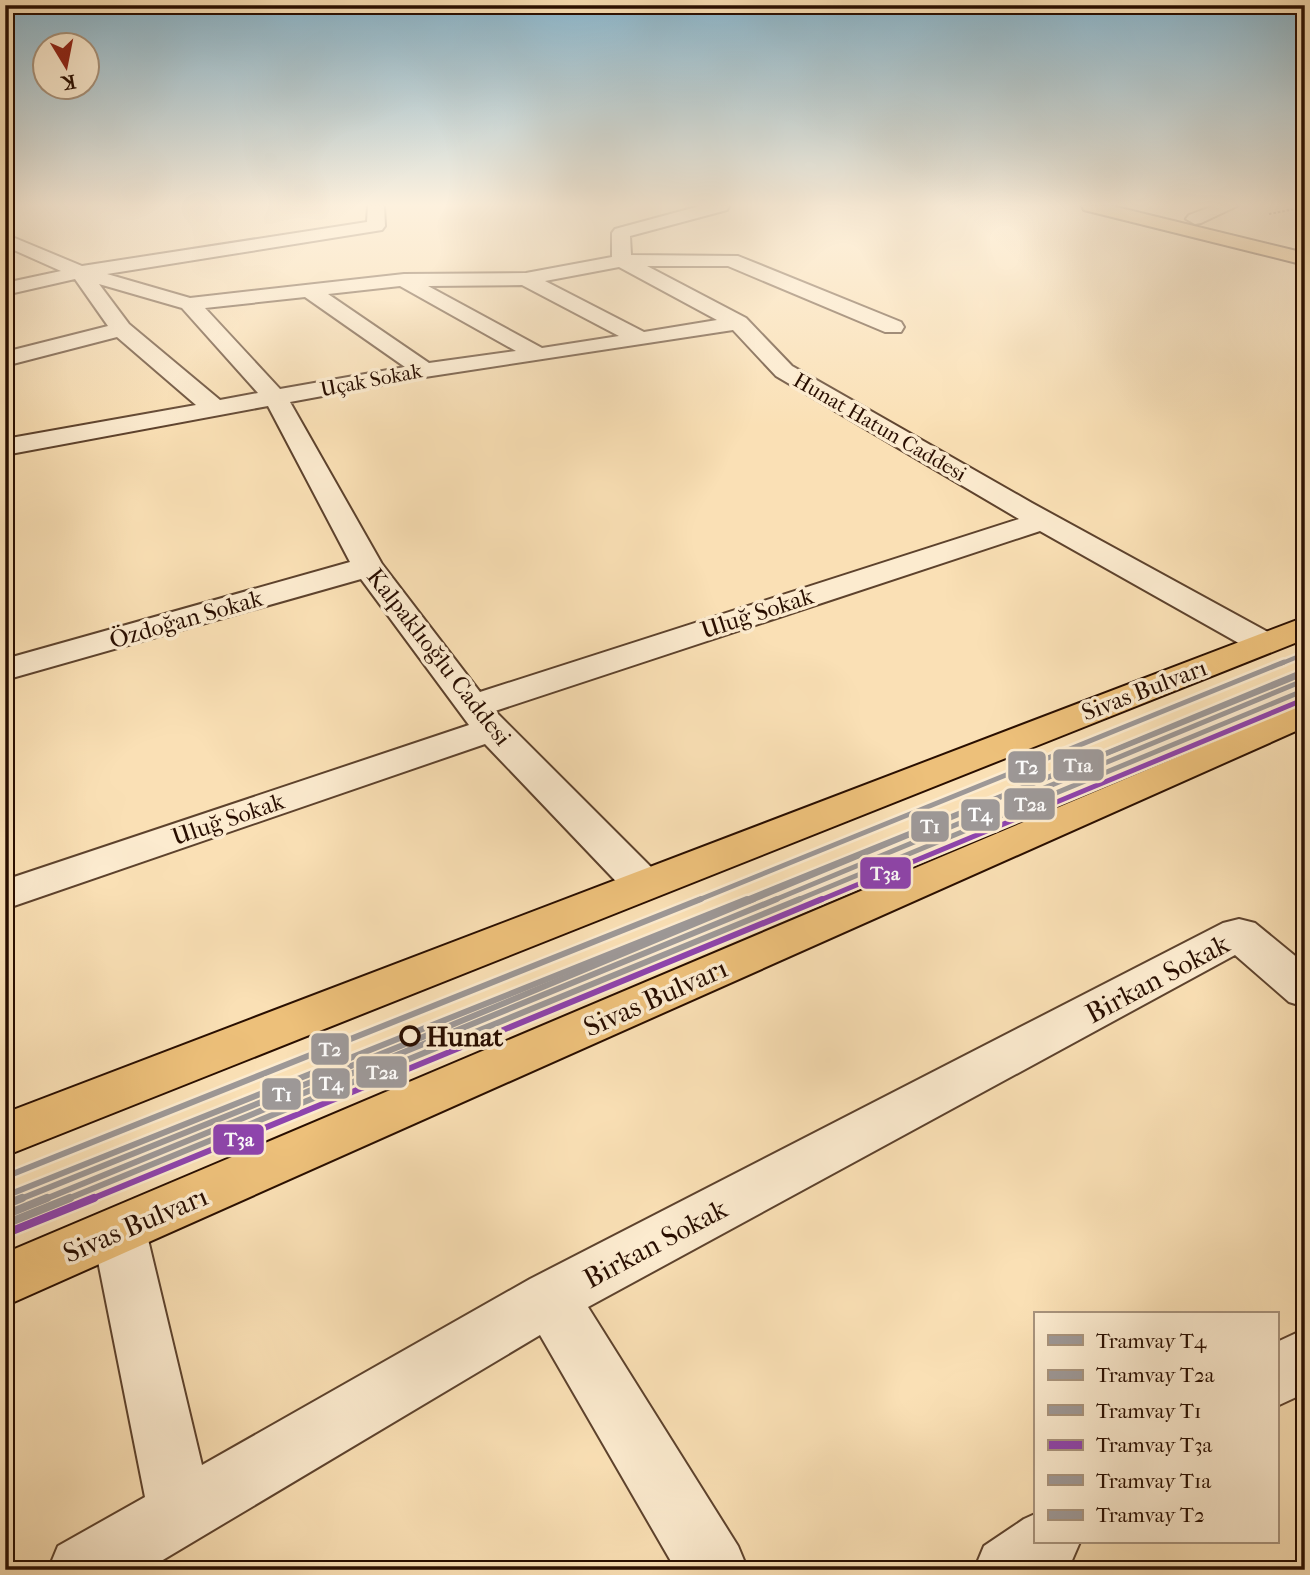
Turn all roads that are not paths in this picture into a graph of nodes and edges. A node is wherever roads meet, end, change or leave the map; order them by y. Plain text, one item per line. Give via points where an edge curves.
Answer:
1 (47, 280) edge
2 (85, 280) edge
3 (106, 280) edge
4 (404, 280) junction
5 (465, 280) edge
6 (527, 280) edge
7 (657, 280) edge
8 (778, 280) edge
9 (5, 289) edge
10 (307, 289) junction
11 (189, 304) junction
12 (738, 323) junction
13 (893, 327) dead end
14 (121, 328) junction
15 (640, 338) junction
16 (539, 355) junction
17 (5, 359) edge
18 (425, 370) junction
19 (276, 399) junction
20 (214, 408) junction
21 (9, 441) edge
22 (1042, 521) junction
23 (368, 567) junction
24 (1305, 627) edge
25 (1263, 643) junction
26 (5, 670) edge
27 (1305, 714) edge
28 (482, 718) junction
29 (644, 885) junction
30 (5, 895) edge
31 (1305, 990) edge
32 (5, 1135) edge
33 (119, 1231) junction
34 (5, 1280) edge
35 (550, 1298) junction
36 (1305, 1357) edge
37 (1278, 1376) edge
38 (180, 1511) junction
39 (1044, 1544) edge
40 (82, 1570) edge
41 (714, 1570) edge
42 (1008, 1570) edge

1 - 9 street
2 - 14 street
3 - 11 street
4 - 5 street
4 - 10 street
4 - 16 street
6 - 15 street
7 - 12 street, Hunat Hatun Caddesi
8 - 13 street
10 - 11 street
10 - 18 street
11 - 19 street, Kalpaklıoğlu Caddesi
12 - 15 street, Uçak Sokak
12 - 22 street, Hunat Hatun Caddesi via 784,371
14 - 17 street
14 - 20 street
15 - 16 street, Uçak Sokak
16 - 18 street, Uçak Sokak
18 - 19 street, Uçak Sokak
19 - 20 street, Uçak Sokak
19 - 23 street, Kalpaklıoğlu Caddesi
20 - 21 street, Uçak Sokak
22 - 25 street, Hunat Hatun Caddesi
22 - 28 street, Uluğ Sokak
23 - 26 street, Özdoğan Sokak
23 - 28 street, Kalpaklıoğlu Caddesi
24 - 25 main road, Sivas Bulvarı
25 - 29 main road, Sivas Bulvarı
27 - 33 main road, Sivas Bulvarı
28 - 29 street, Kalpaklıoğlu Caddesi
28 - 30 street, Uluğ Sokak
29 - 32 main road, Sivas Bulvarı
31 - 35 street, Birkan Sokak via 1239,934
33 - 34 main road, Sivas Bulvarı
33 - 38 street
35 - 38 street, Birkan Sokak
35 - 41 street
36 - 37 street
38 - 40 street, Birkan Sokak
39 - 42 street

